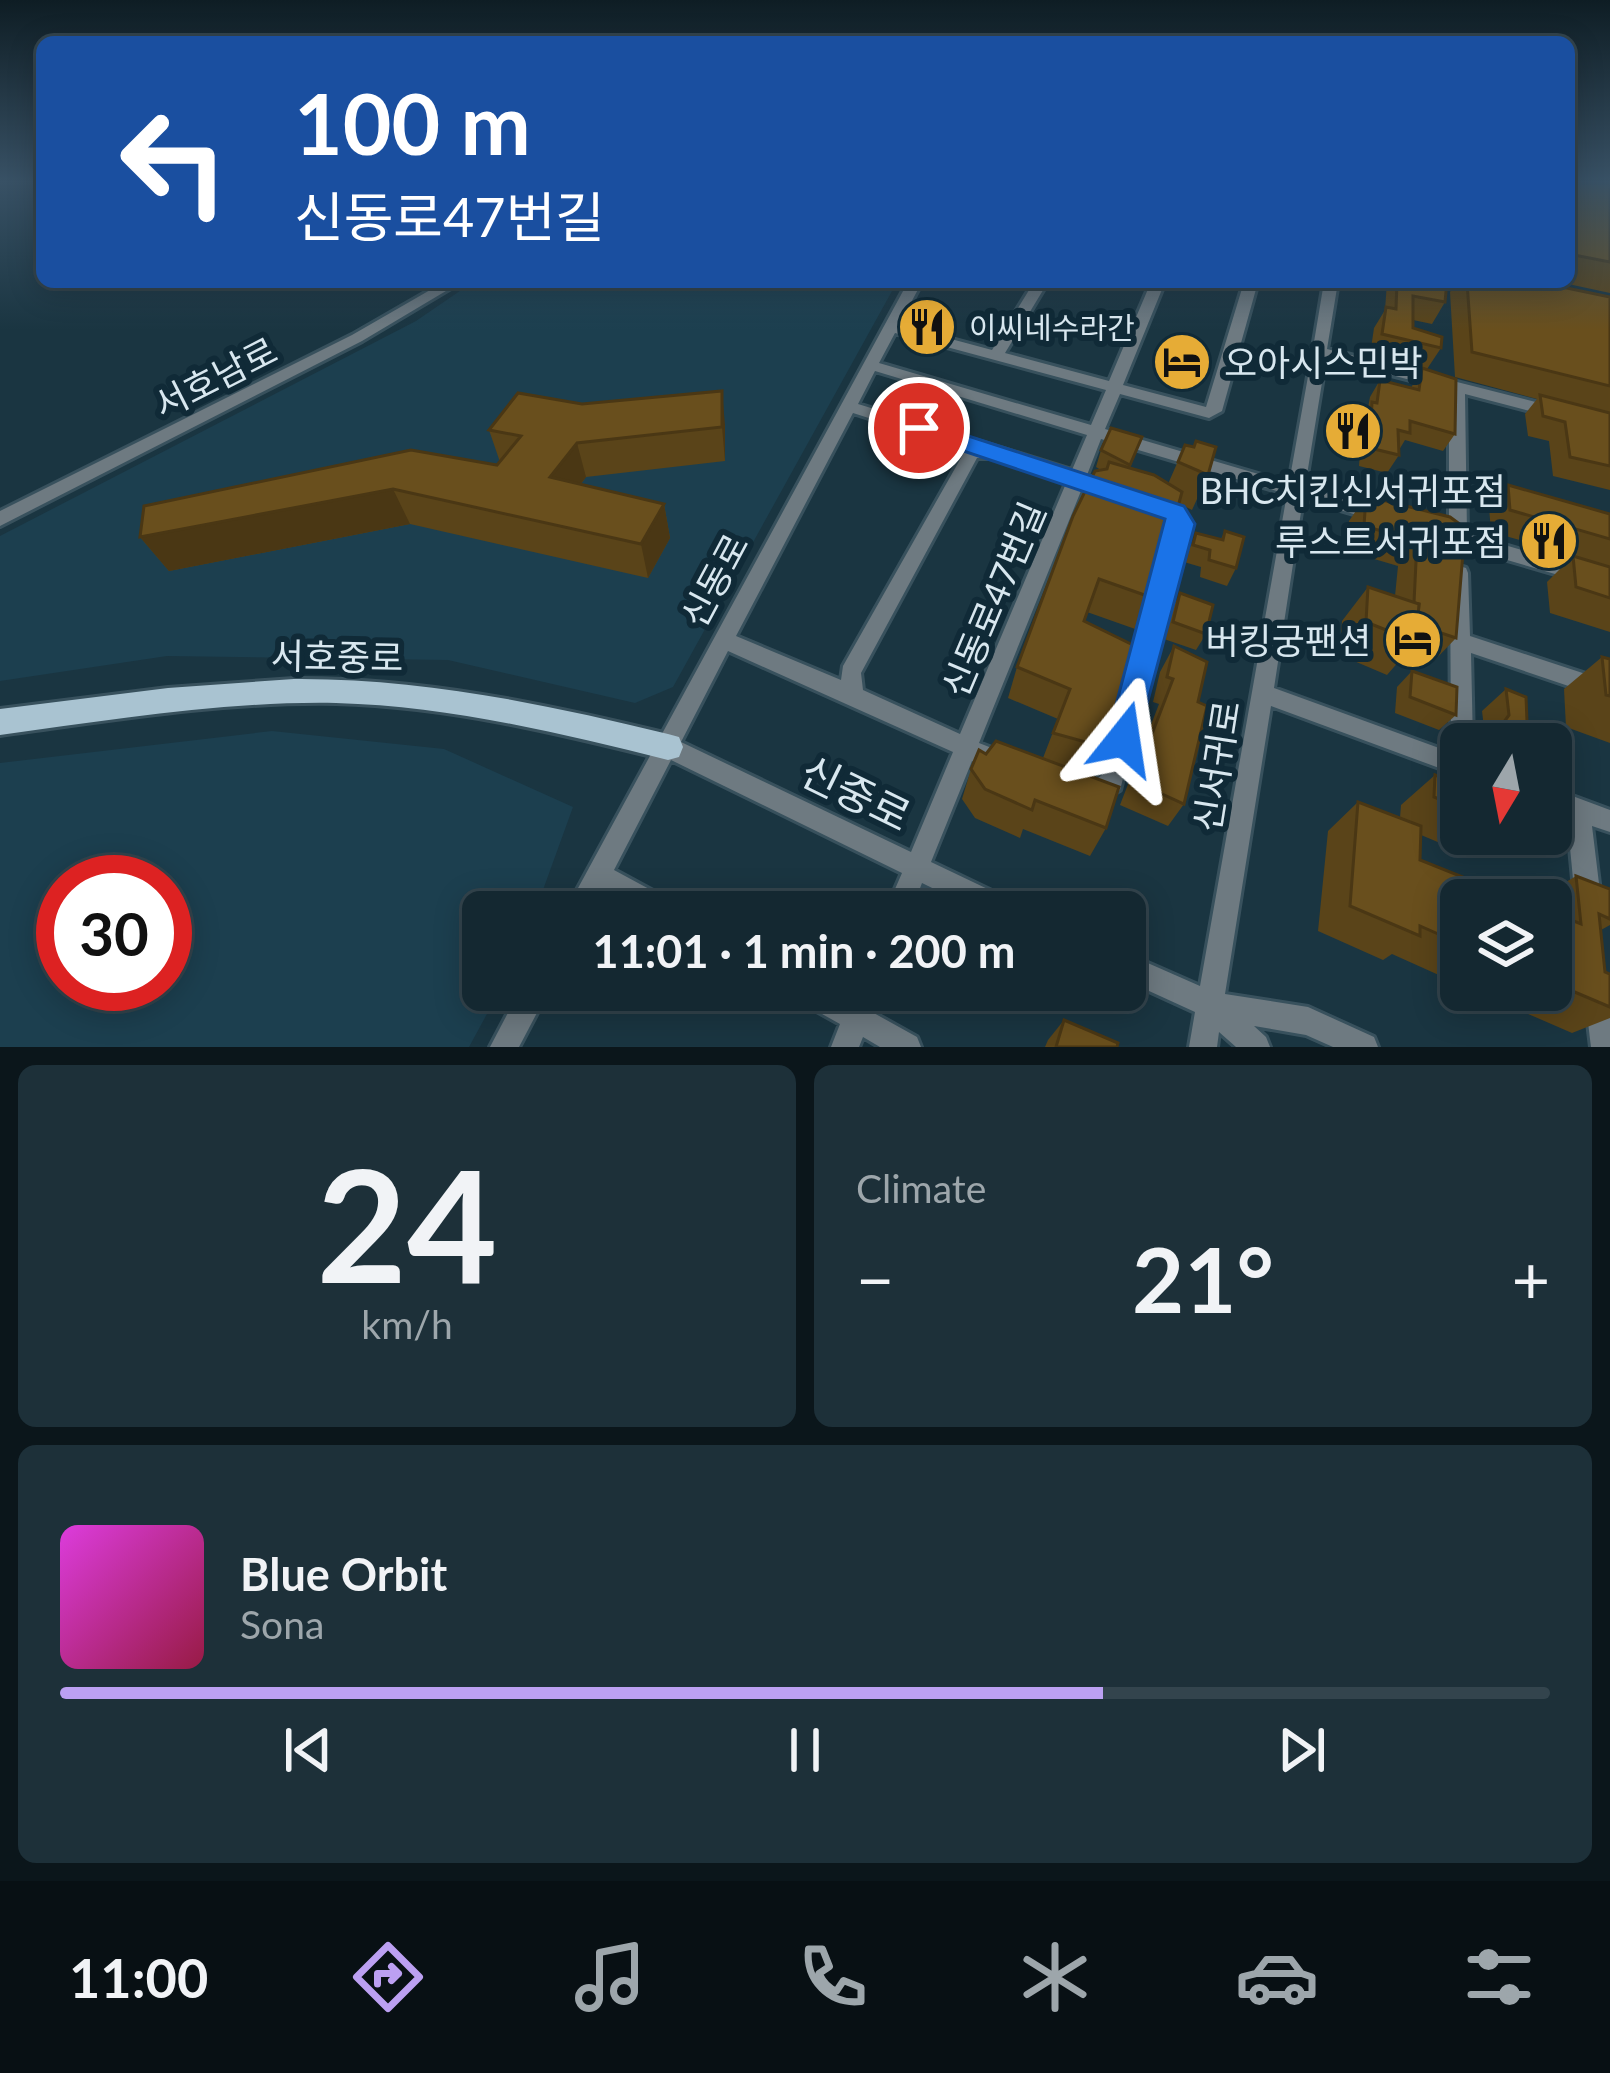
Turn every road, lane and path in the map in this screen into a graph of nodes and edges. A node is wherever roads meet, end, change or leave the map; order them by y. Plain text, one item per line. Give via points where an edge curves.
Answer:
1 (444, 288) edge
2 (912, 288) edge
3 (1037, 288) edge
4 (1156, 288) edge
5 (1249, 288) edge
6 (1330, 288) edge
7 (890, 327) junction
8 (1318, 351) junction
9 (996, 356) junction
10 (870, 365) junction
11 (1456, 388) junction
12 (1115, 389) junction
13 (848, 406) junction
14 (1566, 416) edge
15 (1099, 432) junction
16 (990, 450) junction
17 (1079, 478) junction
18 (1294, 490) junction
19 (0, 519) edge
20 (1397, 520) edge
21 (1417, 526) edge
22 (1458, 538) junction
23 (1610, 583) edge
24 (724, 640) junction
25 (1460, 640) junction
26 (1610, 691) edge
27 (1261, 692) junction
28 (853, 695) junction
29 (0, 722) edge
30 (1462, 723) edge
31 (968, 745) junction
32 (668, 747) junction
33 (1440, 758) edge
34 (1572, 807) edge
35 (1578, 809) junction
36 (1610, 820) edge
37 (915, 870) junction
38 (598, 875) junction
39 (589, 891) edge
40 (627, 891) edge
41 (906, 891) edge
42 (961, 891) edge
43 (1146, 976) edge
44 (1211, 1005) junction
45 (524, 1011) edge
46 (859, 1011) edge
47 (869, 1011) edge
48 (504, 1047) edge
49 (845, 1047) edge
50 (907, 1047) edge
51 (1203, 1047) edge
52 (1256, 1047) edge
53 (1364, 1047) edge
54 (1605, 1047) edge

1 - 19 street, 서호남로
2 - 7 street, 신동로
3 - 9 street
4 - 12 street, 신동로47번길
5 - 12 street via 1212,412
6 - 8 street, 신서귀로
7 - 9 street
7 - 10 street, 신동로
8 - 11 street
8 - 18 street, 신서귀로
9 - 12 street
10 - 13 street, 신동로
10 - 15 street
11 - 14 street
11 - 22 street
12 - 15 street, 신동로47번길
13 - 16 street, 신동로47번길
13 - 24 street, 신동로
15 - 17 street, 신동로47번길
15 - 18 street
16 - 17 street, 신동로47번길
16 - 28 street, 신동로47번길 via 972,453 850,672
17 - 31 street, 신동로47번길
17 - 31 street, 신동로47번길 via 1153,502 1181,524 1112,782 1096,793 1074,790
18 - 20 street
18 - 27 street, 신서귀로
21 - 22 street
22 - 23 street
22 - 25 street
24 - 28 street, 신동로47번길
24 - 32 street, 신동로
25 - 26 street
25 - 30 street
27 - 33 street
27 - 44 street, 신서귀로
28 - 31 street, 신동로47번길
29 - 32 main road, 서호중로 via 203,695 336,692 437,698
31 - 37 street, 신동로47번길
32 - 37 street, 신중로
32 - 38 street, 신동로
34 - 35 street
35 - 36 street
35 - 54 street
37 - 41 street, 신동로47번길
37 - 42 street, 신중로
38 - 39 street, 신동로
38 - 40 street
43 - 44 street
44 - 51 street, 신서귀로
44 - 52 street
44 - 53 street via 1308,1021
45 - 48 street
46 - 49 street
47 - 50 street

